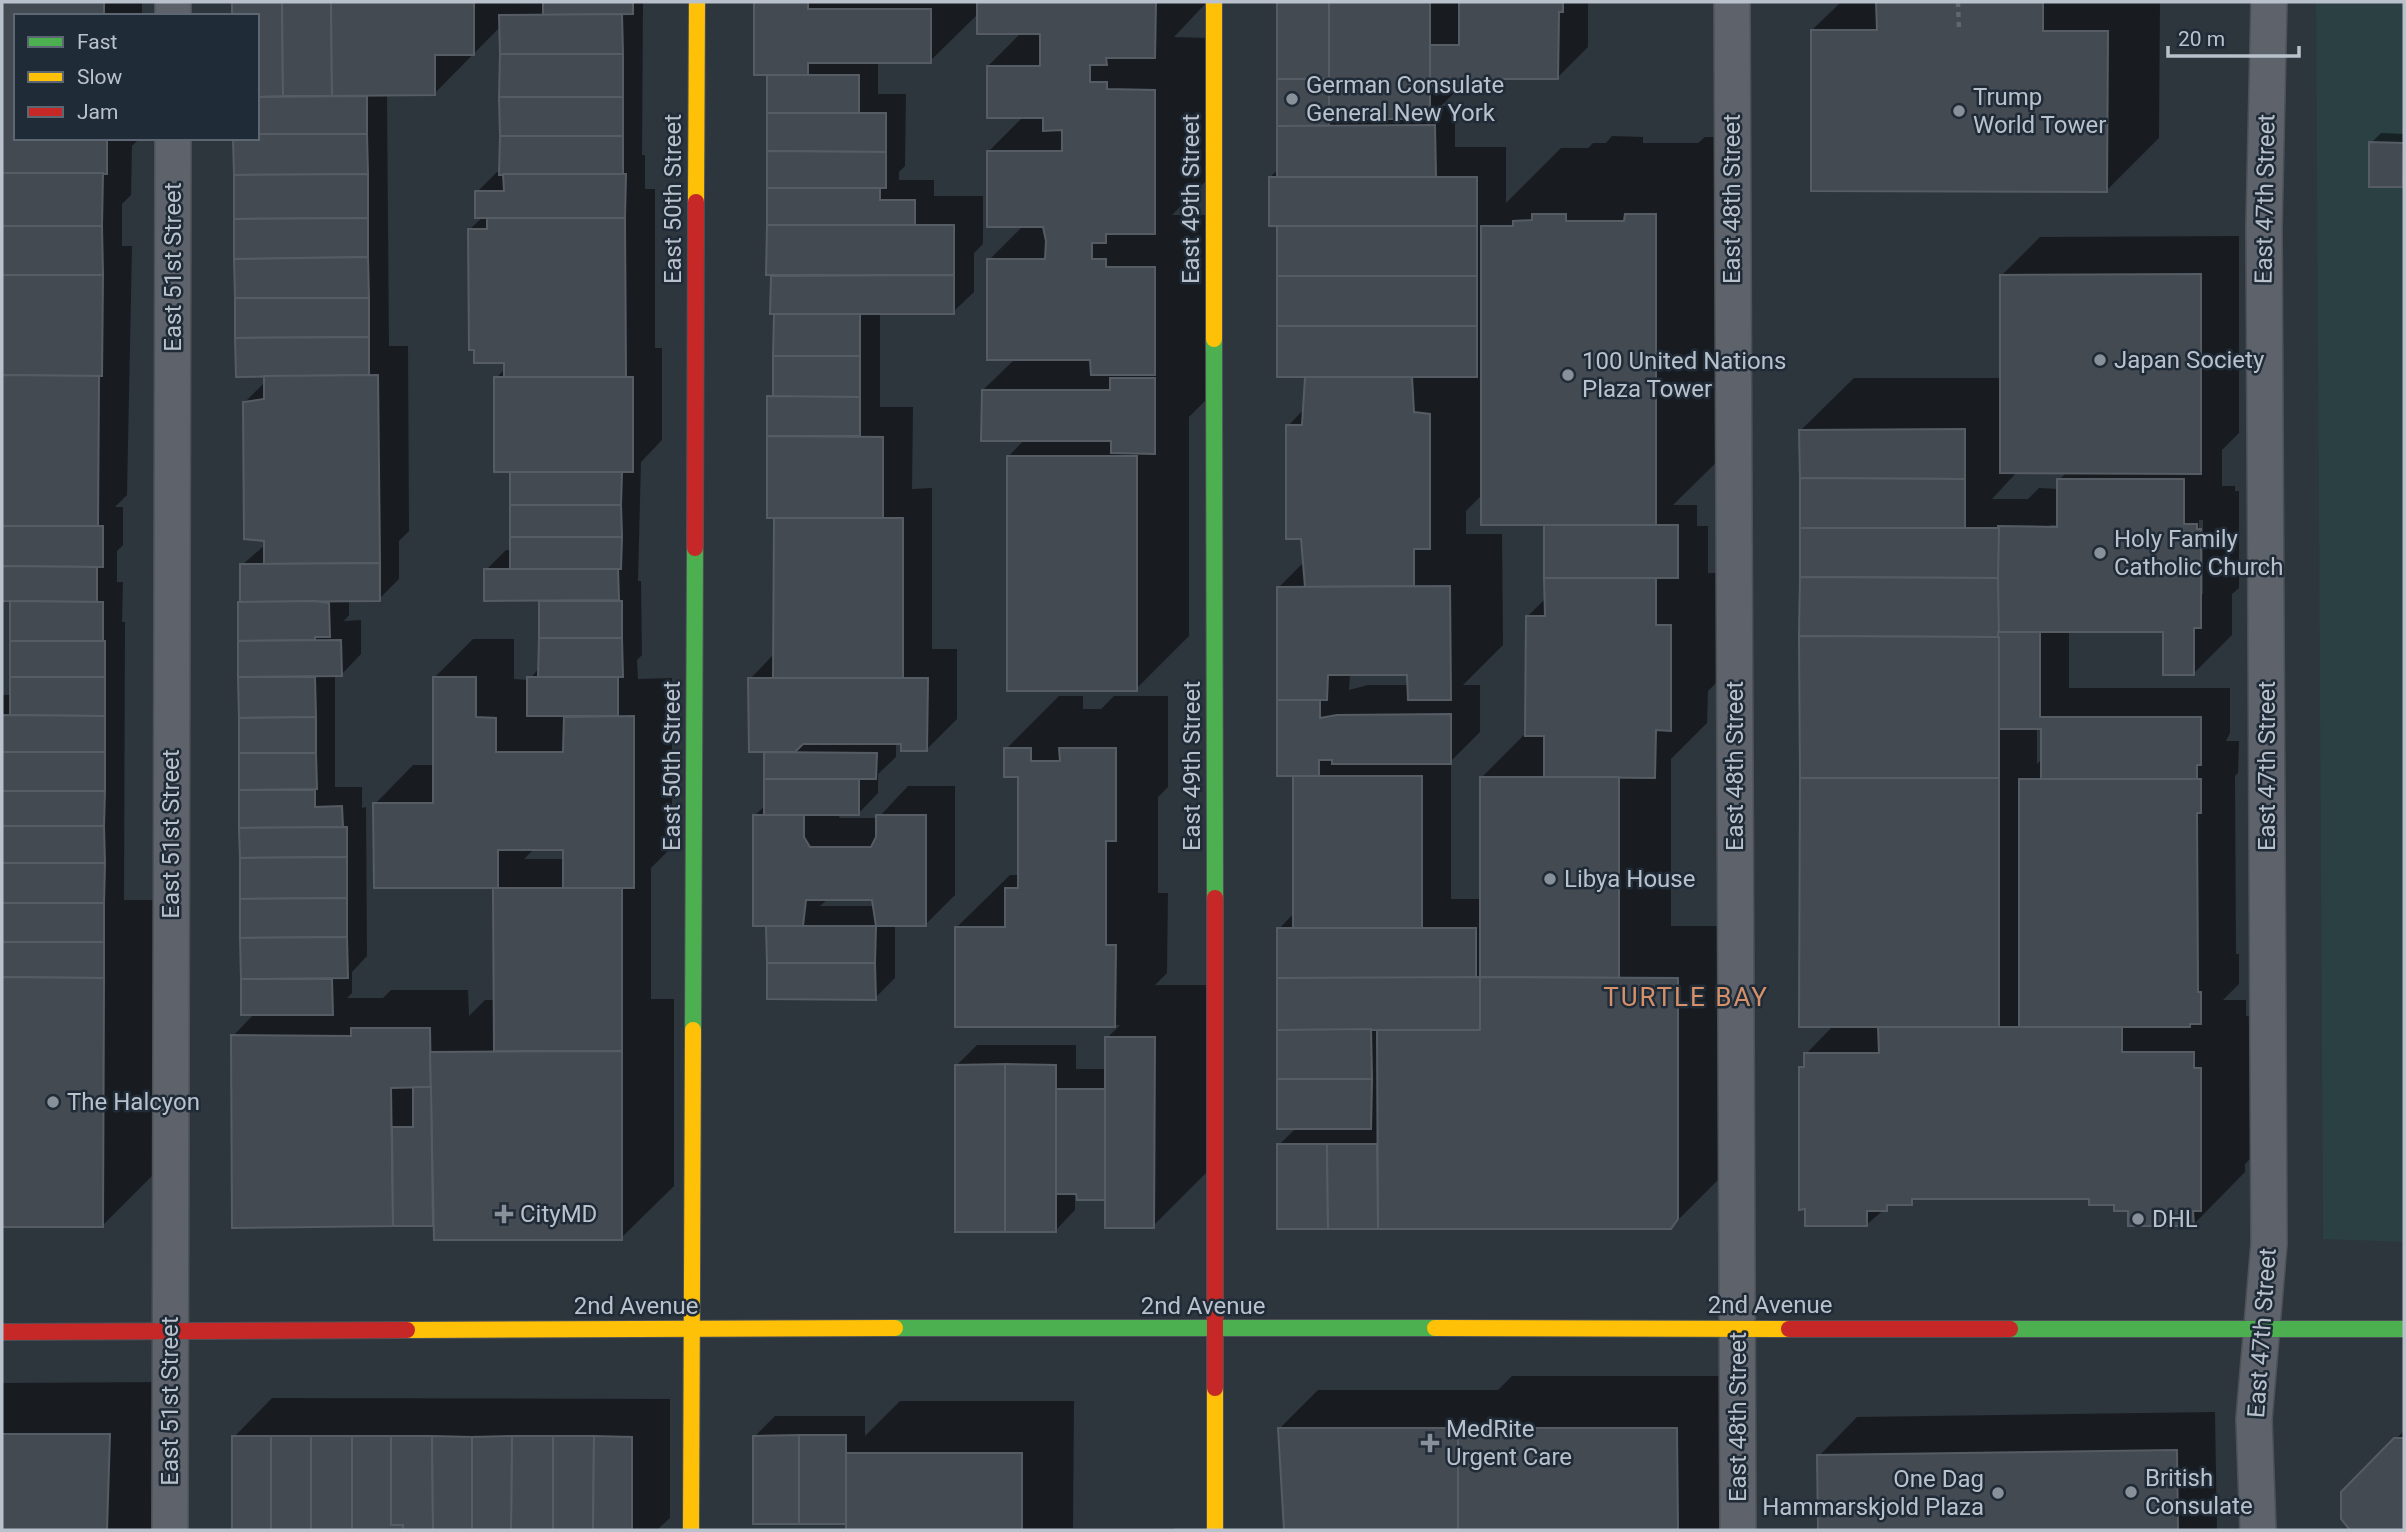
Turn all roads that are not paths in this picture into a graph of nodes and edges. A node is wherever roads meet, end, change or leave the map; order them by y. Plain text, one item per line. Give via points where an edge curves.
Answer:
1 (696, 2) edge
2 (1214, 2) edge
3 (1732, 2) edge
4 (2269, 2) edge
5 (173, 140) edge
6 (1738, 1327) junction
7 (692, 1328) junction
8 (169, 1329) junction
9 (1215, 1329) junction
10 (2261, 1329) junction
11 (2404, 1329) edge
12 (2, 1332) edge
13 (170, 1530) edge
14 (691, 1530) edge
15 (1215, 1530) edge
16 (1738, 1530) edge
17 (2258, 1530) edge

1 - 7 main road, East 50th Street
2 - 9 main road, East 49th Street
3 - 6 street, East 48th Street
4 - 10 street, East 47th Street via 2264,255 2269,1244
5 - 8 street, East 51st Street
6 - 9 main road, 2nd Avenue
6 - 10 main road, 2nd Avenue
6 - 16 street, East 48th Street
7 - 8 main road, 2nd Avenue
7 - 9 main road, 2nd Avenue
7 - 14 main road, East 50th Street
8 - 12 main road, 2nd Avenue
8 - 13 street, East 51st Street
9 - 15 main road, East 49th Street
10 - 11 main road, 2nd Avenue
10 - 17 street, East 47th Street via 2254,1419

